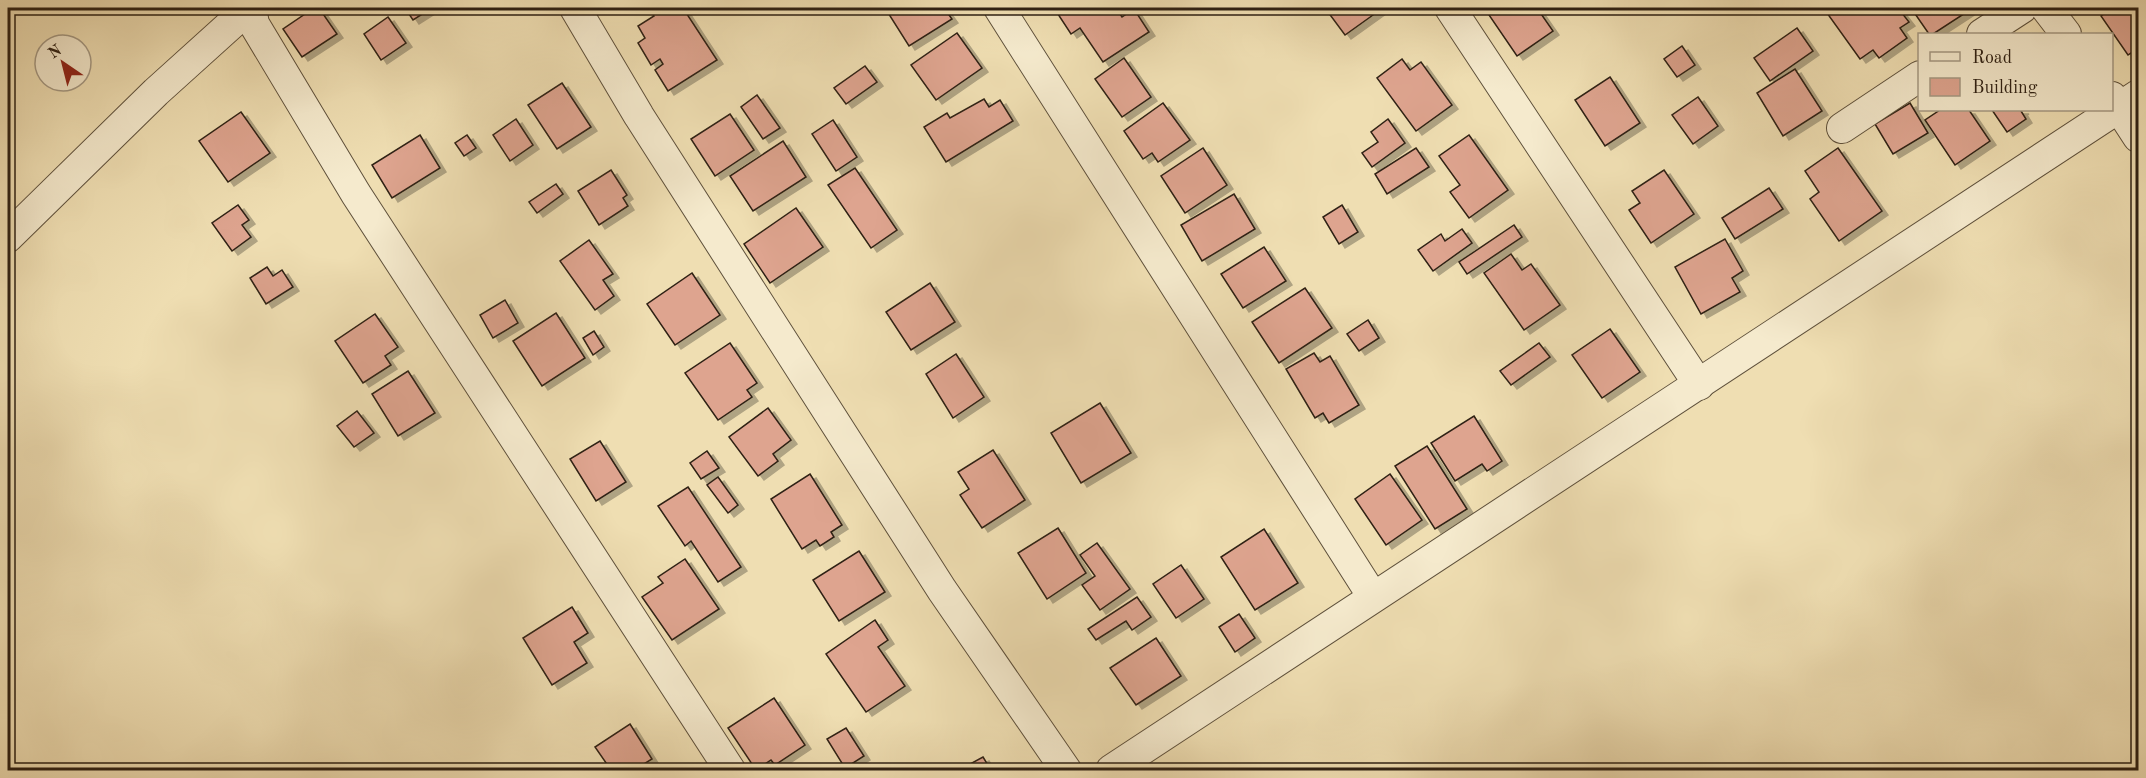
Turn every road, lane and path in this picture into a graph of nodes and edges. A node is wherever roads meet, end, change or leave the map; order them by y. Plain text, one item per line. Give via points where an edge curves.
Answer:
1 (250, 8) edge
2 (574, 8) edge
3 (999, 8) edge
4 (1450, 8) edge
5 (2022, 8) edge
6 (2046, 8) edge
7 (1984, 33) edge
8 (2065, 33) edge
9 (1918, 77) edge
10 (2123, 100) edge
11 (2107, 111) edge
12 (1842, 128) dead end
13 (2139, 137) edge
14 (8, 237) edge
15 (1699, 385) junction
16 (1373, 597) junction
17 (730, 771) edge
18 (1066, 771) edge
19 (1111, 771) edge

1 - 14 street via 156,92
1 - 17 street via 254,24 356,194
2 - 18 street via 942,590
3 - 16 street
4 - 15 street
5 - 7 street
6 - 8 street
9 - 12 street
10 - 13 street
11 - 15 street
15 - 16 street
16 - 19 street

